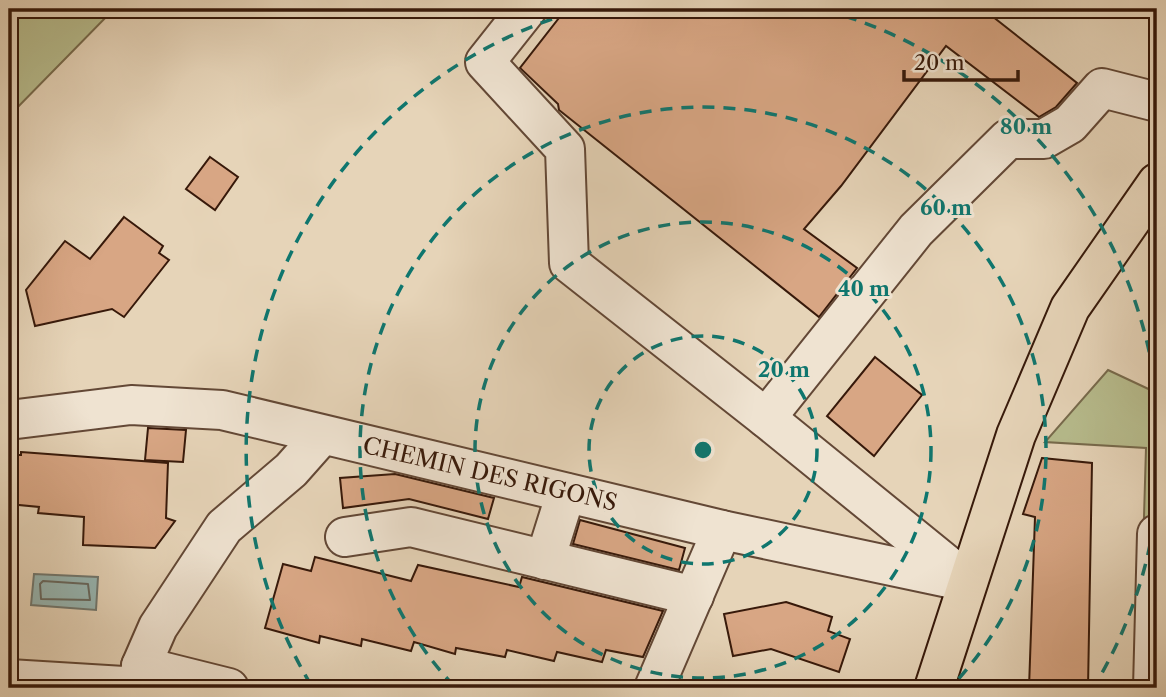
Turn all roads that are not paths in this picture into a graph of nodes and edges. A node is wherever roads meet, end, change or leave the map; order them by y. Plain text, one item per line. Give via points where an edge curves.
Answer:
1 (527, 9) edge
2 (1157, 102) edge
3 (1157, 183) edge
4 (766, 418) junction
5 (9, 420) edge
6 (322, 435) junction
7 (566, 493) junction
8 (722, 530) junction
9 (1157, 534) edge
10 (345, 537) dead end
11 (545, 560) junction
12 (967, 582) junction
13 (694, 596) junction
14 (9, 679) edge
15 (140, 680) edge
16 (229, 688) edge
17 (654, 688) edge
18 (934, 688) edge
19 (1153, 688) edge

1 - 4 street via 485,61 565,149 569,263
2 - 4 street via 1102,88 1070,124 1044,139 1008,139 916,230
3 - 12 main road via 1070,308 1016,435
4 - 12 street
5 - 6 street, CHEMIN DES RIGONS via 131,405 222,410
6 - 7 street, CHEMIN DES RIGONS
6 - 15 street via 291,470 224,527 158,627
7 - 8 street, CHEMIN DES RIGONS
7 - 11 street
8 - 12 street, CHEMIN DES RIGONS
8 - 13 street
9 - 19 street
10 - 11 street via 411,527
11 - 13 street
12 - 18 main road
13 - 17 street
14 - 15 street
15 - 16 street

